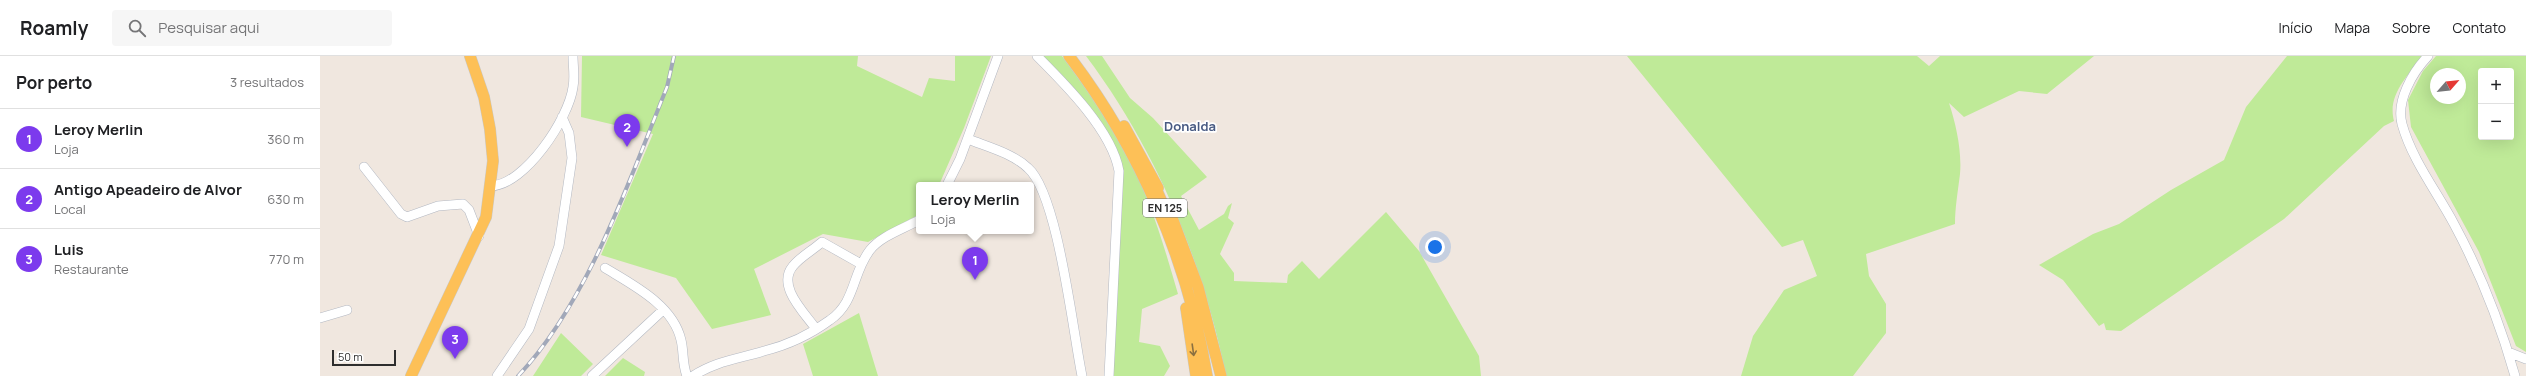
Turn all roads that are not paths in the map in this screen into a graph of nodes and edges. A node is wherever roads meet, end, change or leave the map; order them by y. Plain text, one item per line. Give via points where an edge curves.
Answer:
1 (470, 56) edge
2 (573, 56) edge
3 (998, 56) edge
4 (1038, 56) edge
5 (1069, 56) edge
6 (1078, 56) edge
7 (2428, 56) edge
8 (562, 117) junction
9 (1124, 126) junction
10 (968, 139) junction
11 (1131, 153) junction
12 (364, 167) dead end
13 (948, 182) edge
14 (491, 186) junction
15 (916, 222) edge
16 (479, 236) junction
17 (861, 264) junction
18 (605, 268) dead end
19 (347, 310) dead end
20 (663, 310) junction
21 (320, 318) edge
22 (816, 329) junction
23 (2508, 352) junction
24 (2526, 359) edge
25 (411, 376) edge
26 (497, 376) edge
27 (592, 376) edge
28 (688, 376) edge
29 (693, 376) edge
30 (1082, 376) edge
31 (1109, 376) edge
32 (1196, 376) edge
33 (1207, 376) edge
34 (1212, 376) edge
35 (1222, 376) edge
36 (2514, 376) edge

1 - 14 main road via 484,97 490,129 493,161
2 - 8 street via 573,88
3 - 10 street
4 - 31 street via 1104,133 1119,171
5 - 11 main road, EN 125
6 - 9 main road, EN 125
7 - 23 street via 2402,96 2402,124 2418,160 2468,249
8 - 14 street via 552,136 526,168 502,185
8 - 26 street via 569,133 572,158 559,246 529,329
9 - 34 main road, EN 125 via 1162,202 1188,272
9 - 35 main road via 1166,203 1181,240 1198,287
10 - 13 street
10 - 30 street via 1019,161 1037,178 1049,209 1058,247
11 -> 32 main road via 1177,276 1187,311
11 - 33 main road, EN 125 via 1185,280
12 - 16 street via 401,214 407,216 438,206 462,204 469,210
14 - 16 main road via 486,217
15 - 17 street via 883,239 871,249
16 - 25 main road
17 - 22 street via 845,308
17 - 22 street via 822,242 793,266 787,277 787,287
18 - 20 street via 649,295
19 - 21 street
20 - 27 street
20 - 28 street via 681,339 684,369
22 - 29 street via 787,344 724,360
23 - 24 street
23 - 36 street

